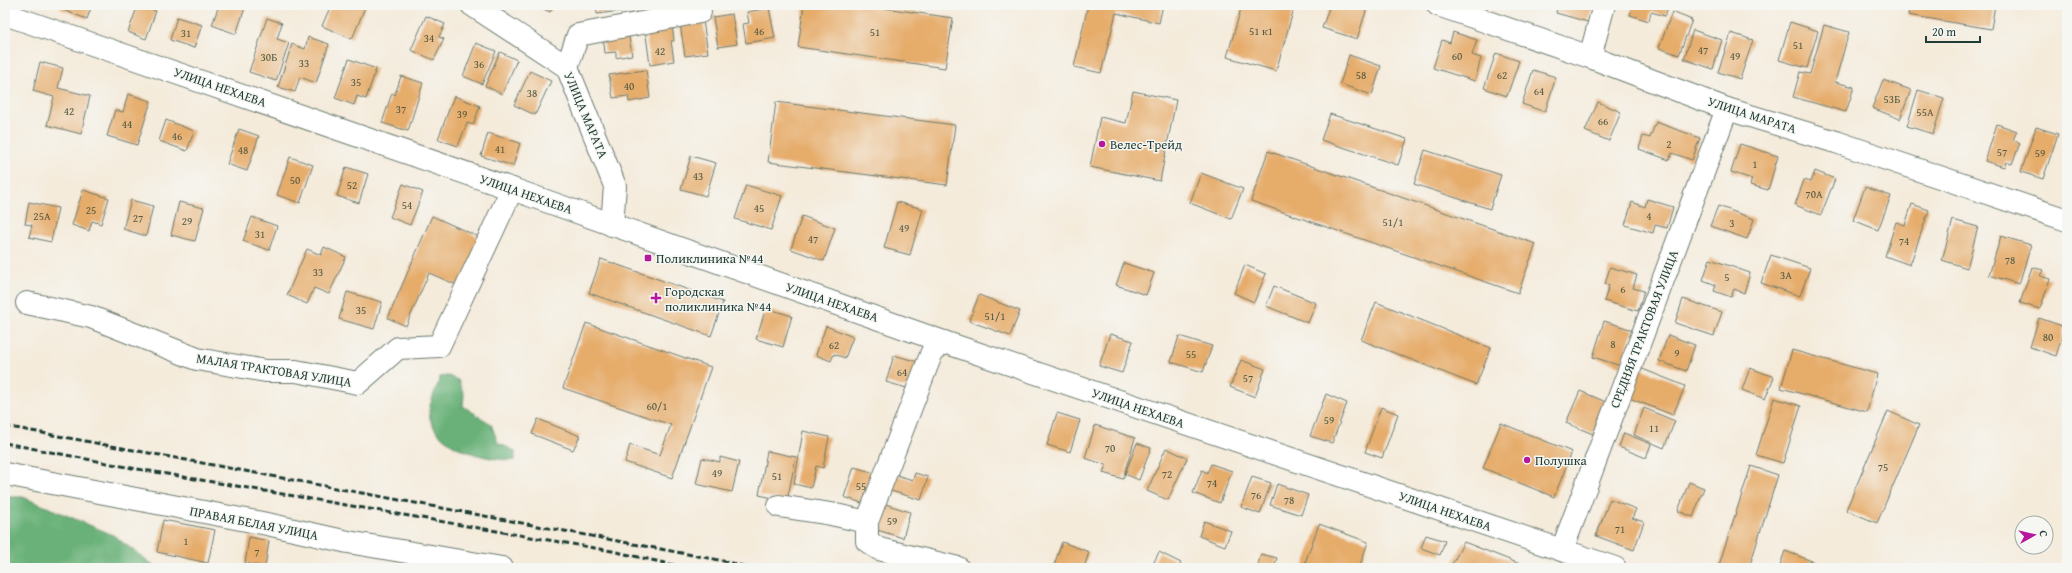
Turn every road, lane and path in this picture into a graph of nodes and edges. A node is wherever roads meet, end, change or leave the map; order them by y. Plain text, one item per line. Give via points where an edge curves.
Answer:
1 (472, 5) edge
2 (1438, 5) edge
3 (1604, 5) edge
4 (700, 12) dead end
5 (5, 14) edge
6 (1590, 57) junction
7 (567, 67) junction
8 (1727, 109) junction
9 (512, 189) junction
10 (2067, 220) edge
11 (612, 225) junction
12 (27, 303) dead end
13 (944, 342) junction
14 (6, 474) edge
15 (779, 506) dead end
16 (867, 522) junction
17 (1562, 550) junction
18 (502, 568) edge
19 (958, 568) edge
20 (1615, 568) edge

1 - 7 street, УЛИЦА МАРАТА
2 - 6 street, УЛИЦА МАРАТА
3 - 6 street
4 - 7 street via 578,35
5 - 9 street, УЛИЦА НЕХАЕВА
6 - 8 street, УЛИЦА МАРАТА
7 - 11 street, УЛИЦА МАРАТА via 615,186
8 - 10 street, УЛИЦА МАРАТА via 1836,142
8 - 17 street, СРЕДНЯЯ ТРАКТОВАЯ УЛИЦА
9 - 11 street, УЛИЦА НЕХАЕВА
9 - 12 street, МАЛАЯ ТРАКТОВАЯ УЛИЦА via 439,346 398,348 358,383 296,371 266,370 197,359 91,316
11 - 13 street, УЛИЦА НЕХАЕВА
13 - 16 street via 932,352
13 - 17 street, УЛИЦА НЕХАЕВА
14 - 18 street, ПРАВАЯ БЕЛАЯ УЛИЦА via 348,542
15 - 16 street
16 - 19 street via 866,540 879,549
17 - 20 street, УЛИЦА НЕХАЕВА

